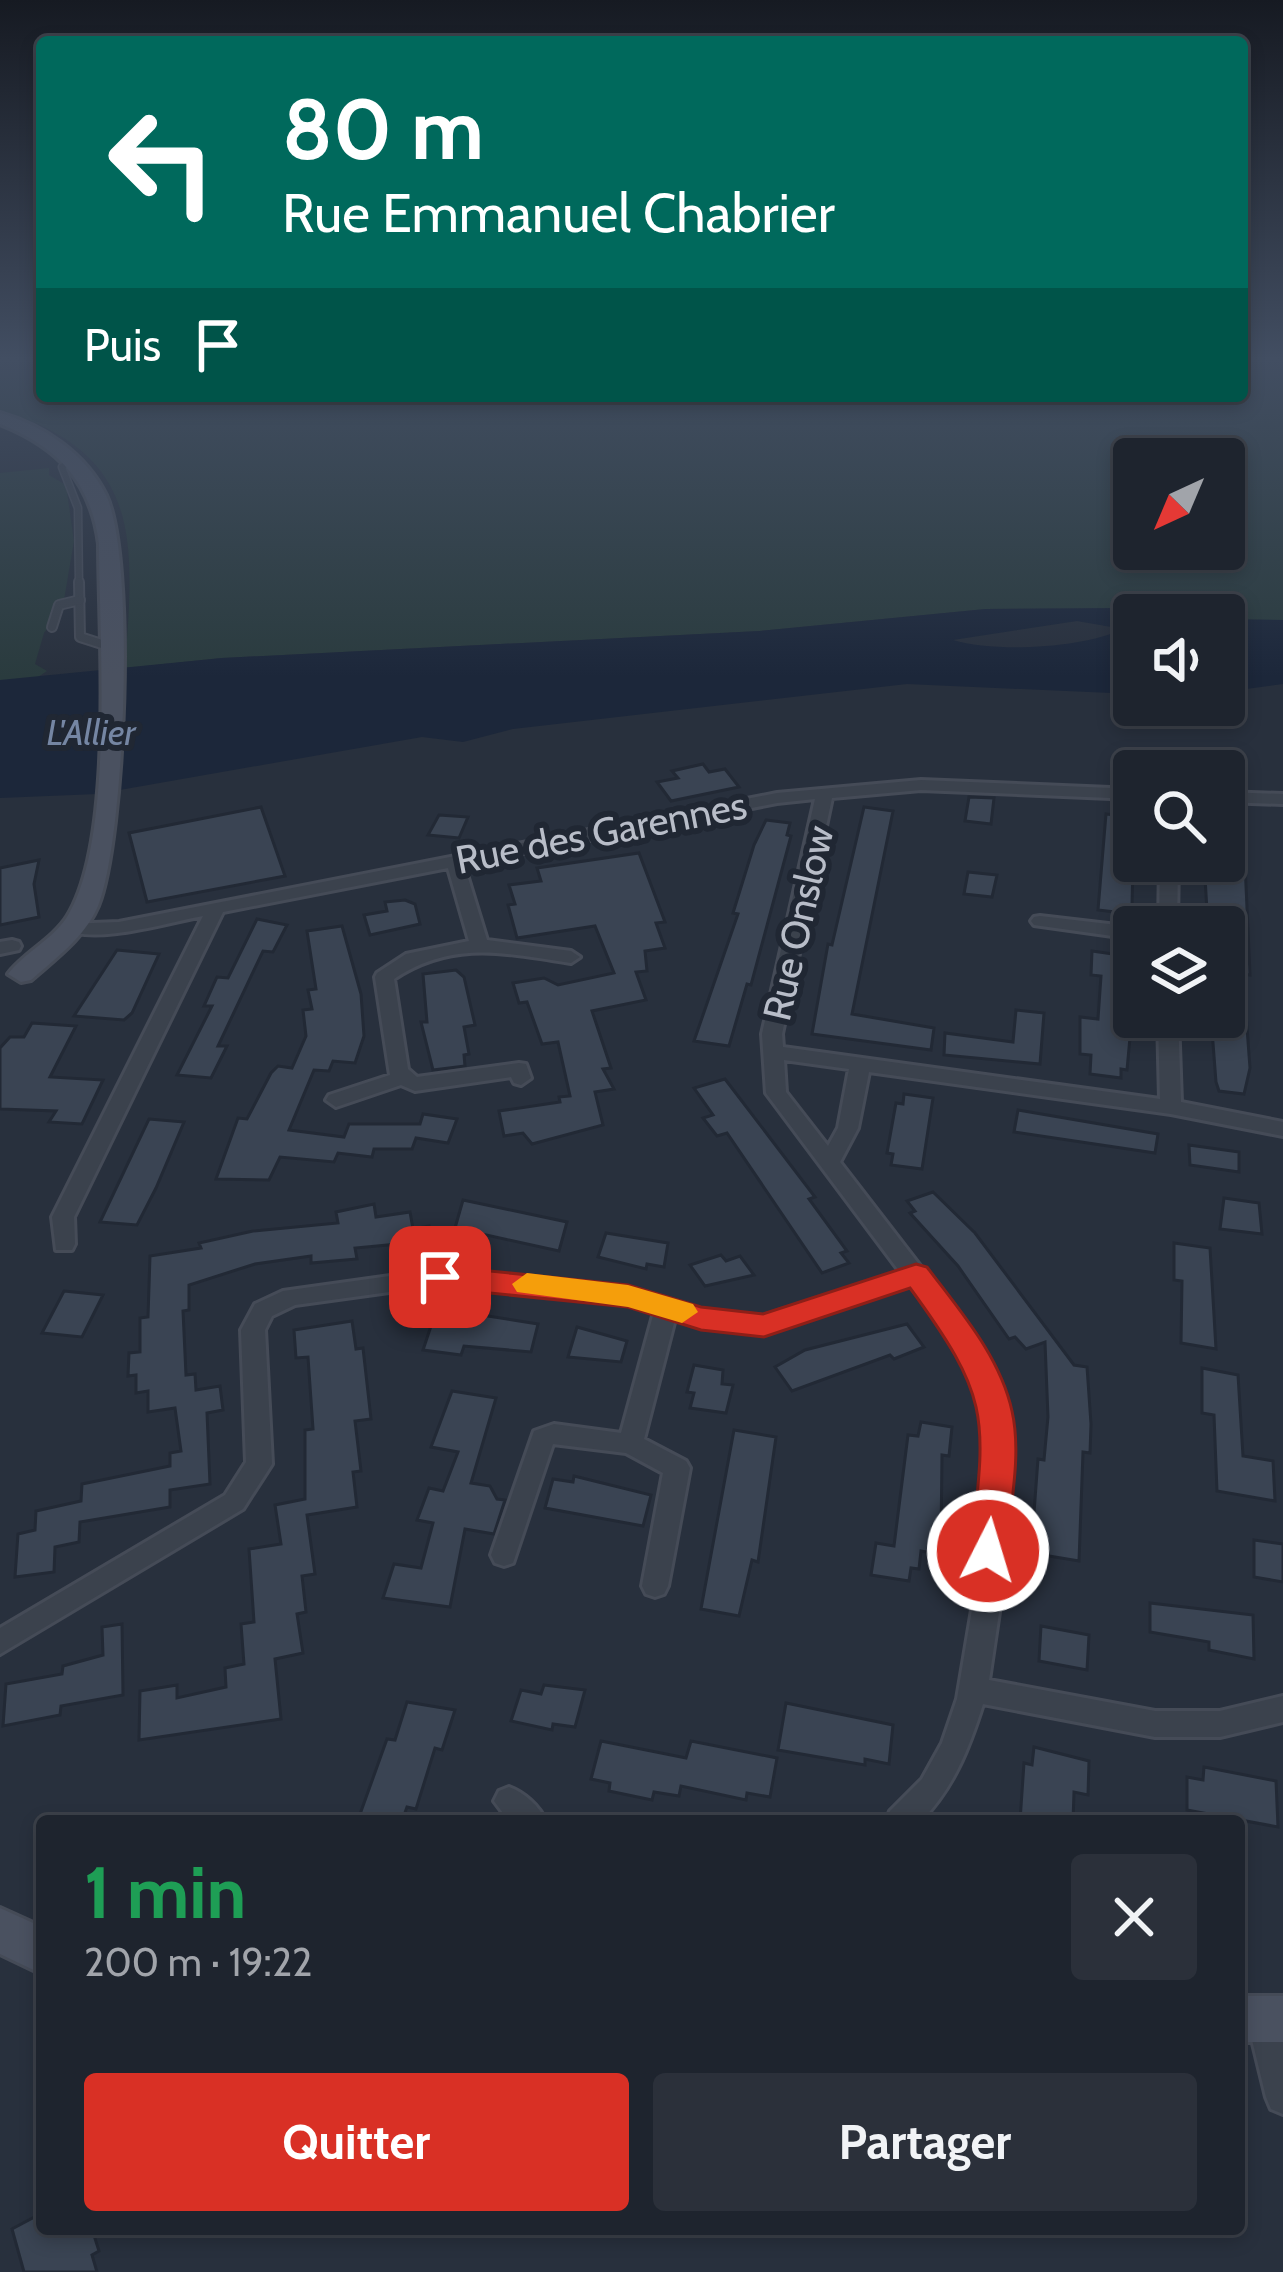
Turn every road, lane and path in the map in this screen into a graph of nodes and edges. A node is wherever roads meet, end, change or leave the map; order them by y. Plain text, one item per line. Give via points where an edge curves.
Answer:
1 (68, 465) edge
2 (70, 465) edge
3 (80, 600) junction
4 (52, 627) dead end
5 (109, 651) junction
6 (1113, 793) edge
7 (825, 794) junction
8 (1245, 797) edge
9 (1283, 799) edge
10 (101, 848) junction
11 (454, 860) junction
12 (216, 908) junction
13 (1040, 921) dead end
14 (73, 928) junction
15 (1113, 930) edge
16 (479, 944) junction
17 (571, 957) dead end
18 (22, 974) junction
19 (0, 998) edge
20 (1169, 1038) edge
21 (772, 1052) junction
22 (860, 1065) junction
23 (401, 1078) junction
24 (521, 1078) dead end
25 (336, 1100) dead end
26 (1172, 1107) junction
27 (1283, 1129) edge
28 (830, 1162) junction
29 (64, 1244) dead end
30 (916, 1275) junction
31 (667, 1306) junction
32 (630, 1444) junction
33 (504, 1555) dead end
34 (655, 1586) dead end
35 (0, 1642) edge
36 (975, 1690) junction
37 (1283, 1708) edge
38 (910, 1815) edge
39 (0, 1930) edge
40 (0, 1949) edge
41 (36, 1949) edge
42 (36, 1952) edge
43 (1262, 2019) edge
44 (1283, 2096) edge

1 - 3 lane
2 - 5 main road via 97,488 107,513
3 - 4 lane via 59,605
3 - 5 lane via 80,637
5 - 10 main road
6 - 7 street, Rue des Garennes via 921,785
7 - 11 street, Rue des Garennes
7 - 21 street, Rue Onslow
8 - 9 street
10 - 14 main road
10 - 18 main road via 89,881
11 - 12 street, Rue des Garennes
11 - 16 street
12 - 14 street, Rue des Garennes
12 - 29 street via 62,1217
13 - 15 street
14 - 18 main road
16 - 17 street
16 - 23 street via 413,958 384,977
18 - 19 main road
20 - 26 street
21 - 22 street, Rue Onslow
21 - 28 street, Rue Onslow via 776,1093
22 - 26 street, Rue Onslow
22 - 28 street via 848,1128
23 - 24 street via 415,1084 520,1069
23 - 25 street
26 - 27 street, Rue Onslow
28 - 30 street, Rue Onslow
30 - 31 street via 764,1325
30 - 36 street, Rue Onslow via 970,1347 996,1409
31 - 32 street
31 - 35 street via 440,1277 291,1297 263,1310 253,1330 259,1464 251,1483 234,1502
32 - 33 street via 543,1438
32 - 34 street via 677,1468
36 - 37 street via 1155,1724 1220,1724
36 - 38 street, Rue Onslow via 961,1742 926,1803
39 - 41 main road
40 - 42 main road
43 - 44 street

